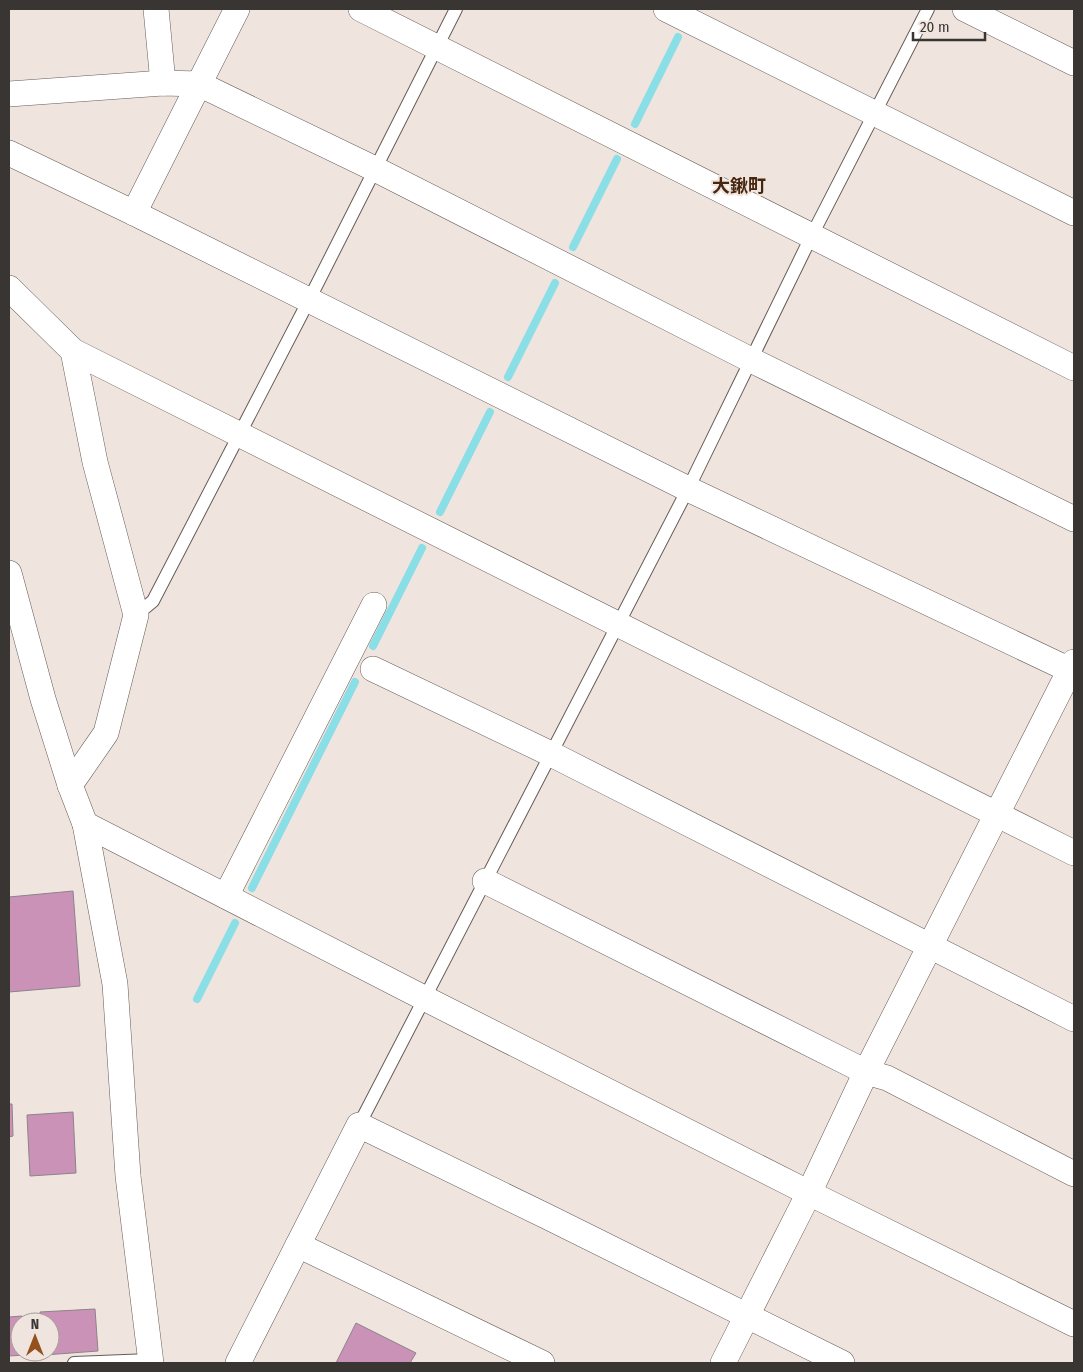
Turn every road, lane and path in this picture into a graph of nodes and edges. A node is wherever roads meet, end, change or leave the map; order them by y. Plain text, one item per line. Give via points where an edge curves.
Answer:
1 (156, 9) edge
2 (237, 9) edge
3 (362, 9) edge
4 (456, 9) edge
5 (666, 9) edge
6 (928, 9) edge
7 (965, 9) edge
8 (437, 47) junction
9 (1074, 63) edge
10 (163, 83) junction
11 (199, 84) junction
12 (9, 94) edge
13 (875, 113) junction
14 (9, 153) edge
15 (375, 169) junction
16 (134, 213) junction
17 (1074, 213) edge
18 (812, 235) junction
19 (9, 288) edge
20 (309, 300) junction
21 (73, 351) junction
22 (751, 360) junction
23 (1074, 368) edge
24 (240, 435) junction
25 (688, 489) junction
26 (1074, 519) edge
27 (9, 573) edge
28 (374, 605) dead end
29 (136, 615) junction
30 (618, 624) junction
31 (361, 663) junction
32 (1073, 668) edge
33 (551, 754) junction
34 (70, 784) junction
35 (997, 814) junction
36 (85, 824) junction
37 (1074, 853) edge
38 (485, 881) junction
39 (226, 896) junction
40 (930, 946) junction
41 (424, 998) junction
42 (1074, 1019) edge
43 (866, 1072) junction
44 (359, 1125) junction
45 (1074, 1174) edge
46 (809, 1193) junction
47 (298, 1245) junction
48 (747, 1315) junction
49 (1074, 1324) edge
50 (150, 1362) edge
51 (74, 1363) edge
52 (91, 1363) edge
53 (238, 1363) edge
54 (542, 1363) edge
55 (723, 1363) edge
56 (842, 1363) edge

1 - 10 street
2 - 11 street
3 - 8 street
4 - 8 lane
5 - 13 street
6 - 13 lane
7 - 9 street
8 - 15 lane
8 - 18 street
10 - 11 street
10 - 12 street
11 - 15 street
11 - 16 street
13 - 17 street
13 - 18 lane
14 - 16 street
15 - 20 lane
15 - 22 street
16 - 20 street
18 - 22 lane
18 - 23 street
19 - 21 street
20 - 24 lane
20 - 25 street
21 - 24 street
21 - 29 street via 95,462
22 - 25 lane
22 - 26 street
24 - 29 lane via 153,601
24 - 30 street
25 - 30 lane
25 - 32 street
27 - 34 street
28 - 31 street
29 - 34 street via 106,733
30 - 33 lane
30 - 35 street
31 - 33 street
31 - 39 street
32 - 35 street
33 - 38 lane
33 - 40 street
34 - 36 street
35 - 37 street
35 - 40 street
36 - 39 street
36 - 50 street via 115,984 128,1176
38 - 41 lane
38 - 43 street
39 - 41 street
40 - 42 street
40 - 43 street
41 - 44 lane
41 - 46 street
43 - 45 street via 886,1078
43 - 46 street
44 - 47 street
44 - 48 street
46 - 48 street
46 - 49 street
47 - 53 street
47 - 54 street
48 - 55 street
48 - 56 street
50 - 52 lane
51 - 52 lane

